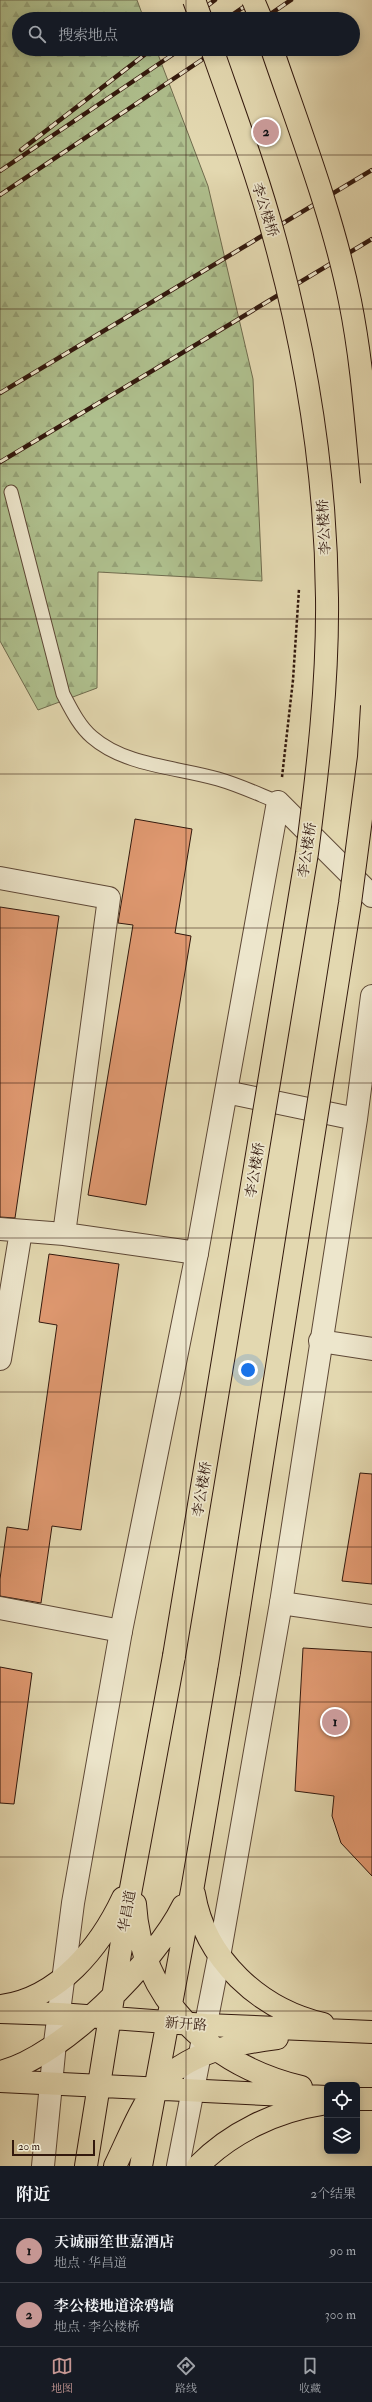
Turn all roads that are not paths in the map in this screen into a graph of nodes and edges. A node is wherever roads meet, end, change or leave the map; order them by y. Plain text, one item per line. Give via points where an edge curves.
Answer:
1 (194, 0) edge
2 (253, 0) edge
3 (198, 12) edge
4 (258, 12) edge
5 (214, 56) edge
6 (274, 56) edge
7 (372, 482) edge
8 (11, 492) dead end
9 (372, 706) edge
10 (278, 802) junction
11 (0, 878) edge
12 (372, 896) edge
13 (372, 996) edge
14 (226, 1092) junction
15 (364, 1113) edge
16 (0, 1229) edge
17 (22, 1231) junction
18 (64, 1234) junction
19 (197, 1252) junction
20 (320, 1340) junction
21 (372, 1349) edge
22 (0, 1359) edge
23 (281, 1602) junction
24 (0, 1608) edge
25 (372, 1616) edge
26 (121, 1631) junction
27 (174, 1656) joint
28 (133, 1877) junction
29 (193, 1885) junction
30 (220, 1957) junction
31 (147, 1960) junction
32 (64, 1978) junction
33 (113, 1996) junction
34 (0, 2007) edge
35 (0, 2012) edge
36 (59, 2014) junction
37 (100, 2017) junction
38 (363, 2031) edge
39 (192, 2032) junction
40 (55, 2043) junction
41 (0, 2072) edge
42 (0, 2081) edge
43 (51, 2083) junction
44 (99, 2086) junction
45 (155, 2088) junction
46 (193, 2089) junction
47 (324, 2091) edge
48 (324, 2097) edge
49 (360, 2099) edge
50 (372, 2099) edge
51 (324, 2104) edge
52 (43, 2166) edge
53 (86, 2166) edge
54 (115, 2166) edge
55 (141, 2166) edge
56 (178, 2166) edge
57 (198, 2166) edge

1 - 3 main road, bridge
2 - 4 main road, bridge
5 - 27 main road, 李公楼桥, bridge via 275,240 299,340 319,463 327,598 326,660 307,853
6 - 7 main road, bridge via 332,231 350,300 360,365
8 - 10 lane via 63,694 75,716 91,736 109,750 219,779
9 - 29 main road, bridge via 369,757 350,904
10 - 12 street
10 - 14 street
11 - 18 street via 109,898
13 - 15 street
14 - 15 street
14 - 19 street
15 - 20 street
16 - 17 street
17 - 18 street
17 - 22 street
18 - 19 street
19 - 26 street
20 - 21 street
20 - 23 street
23 - 25 street
23 - 30 street
24 - 26 street
26 - 32 street via 73,1903
27 - 28 main road, 华昌道
28 - 31 main road via 136,1925
28 - 32 main road via 107,1927 80,1963
28 - 33 main road, 华昌道
29 - 30 main road via 200,1920
29 - 31 main road via 173,1924
29 - 39 main road
30 - 38 main road via 241,1980 280,2007 320,2023
30 - 39 street
31 - 33 main road
31 - 39 main road
32 - 34 main road via 28,1999
32 - 36 street
33 - 37 main road, 华昌道
35 - 36 main road, 新开路
36 - 37 main road, 新开路
36 - 40 street
37 - 39 main road, 新开路
37 - 40 main road
37 - 44 main road, 华昌道
38 - 39 main road, 新开路
39 - 45 main road
39 - 45 main road via 172,2071
39 - 46 street
39 - 47 main road via 263,2075
40 - 41 main road via 20,2064
40 - 43 street
42 - 43 main road
43 - 44 main road
43 - 52 street
44 - 45 main road
44 - 53 main road, 华昌道
45 - 46 main road
45 - 54 main road
45 - 55 main road
46 - 48 main road
46 - 56 street
49 - 50 main road
51 - 57 main road via 293,2110 258,2124 219,2147

